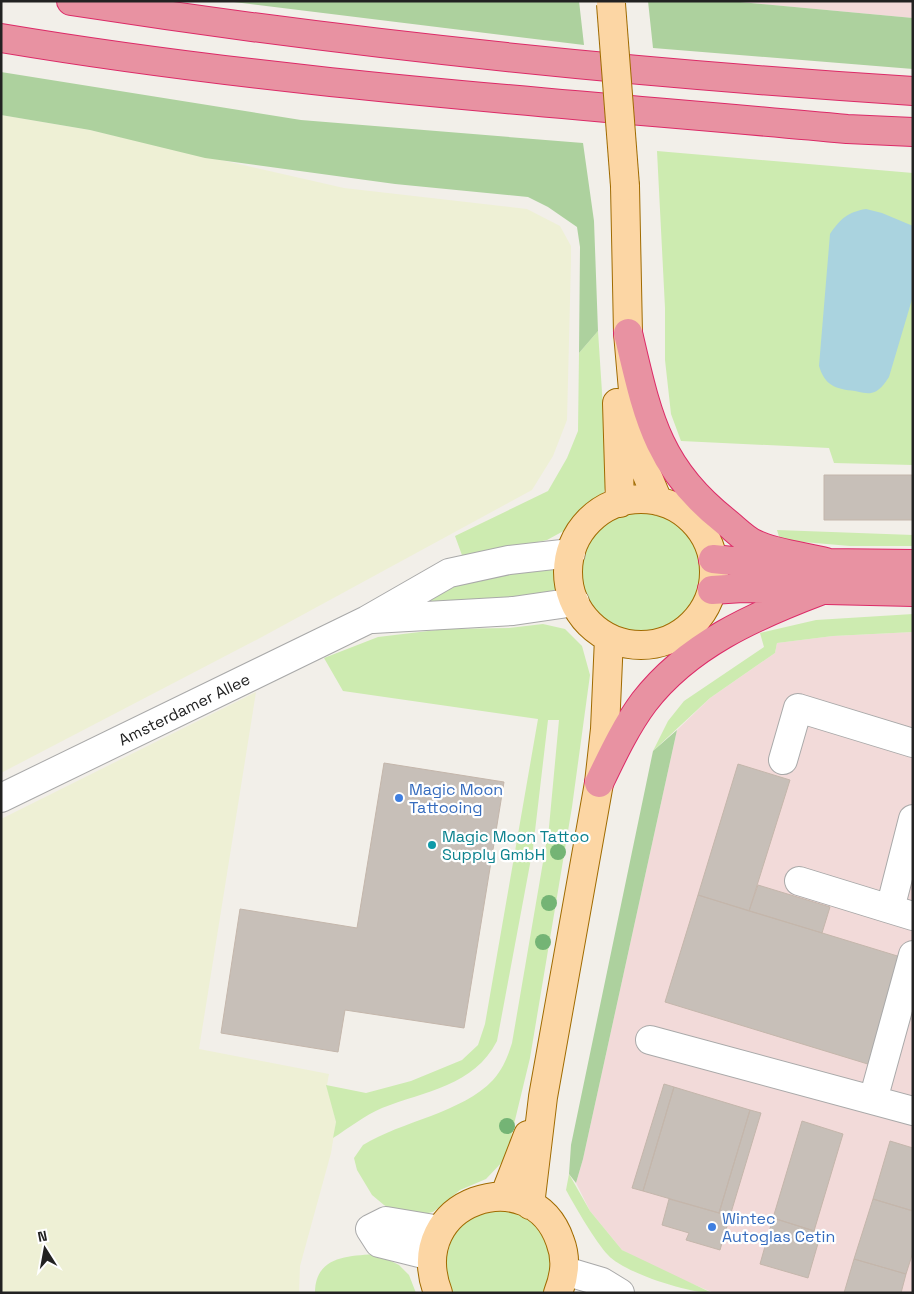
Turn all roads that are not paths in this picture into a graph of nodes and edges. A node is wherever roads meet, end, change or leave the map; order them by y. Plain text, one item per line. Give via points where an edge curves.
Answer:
1 (71, 1) edge
2 (172, 1) edge
3 (610, 2) edge
4 (328, 36) junction
5 (1, 38) edge
6 (913, 92) edge
7 (847, 129) junction
8 (913, 132) edge
9 (913, 146) edge
10 (628, 333) junction
11 (658, 501) junction
12 (620, 503) junction
13 (571, 553) junction
14 (713, 559) junction
15 (826, 562) junction
16 (913, 564) edge
17 (712, 590) junction
18 (820, 591) junction
19 (913, 592) edge
20 (575, 602) junction
21 (367, 620) junction
22 (620, 641) junction
23 (913, 743) edge
24 (783, 760) dead end
25 (600, 783) junction
26 (1, 798) edge
27 (913, 819) edge
28 (799, 881) dead end
29 (901, 912) edge
30 (913, 955) edge
31 (650, 1040) dead end
32 (543, 1097) junction
33 (873, 1100) junction
34 (913, 1110) edge
35 (504, 1197) junction
36 (530, 1205) junction
37 (440, 1230) junction
38 (431, 1256) junction
39 (561, 1282) edge
40 (438, 1293) edge
41 (620, 1293) edge

1 - 4 highway
2 - 4 highway
3 - 10 main road, bridge via 625,186
4 - 6 highway via 458,52
5 - 7 highway via 326,81
7 - 8 highway
7 - 9 highway
10 - 11 main road via 637,436 645,470
10 - 12 main road via 616,396
10 - 15 highway via 653,429 680,478 711,510 755,544
11 - 12 main road
11 - 14 main road via 691,519 704,536
12 - 13 main road via 590,521 578,536
13 - 20 main road via 568,572
13 - 21 street, Amsterdamer Allee via 509,560 450,573
14 - 15 highway
14 - 17 main road
15 - 16 highway
17 - 18 highway
17 - 22 main road via 705,608 692,625 673,638 649,645
18 - 19 highway
18 - 25 highway via 729,630 664,679 643,703
20 - 21 street, Amsterdamer Allee via 514,611
20 - 22 main road via 591,626
21 - 26 street, Amsterdamer Allee
22 - 25 main road
23 - 24 street via 798,708
25 - 32 main road
27 - 29 street
28 - 29 street
30 - 33 street
31 - 33 street
32 - 35 main road
32 - 36 main road
33 - 34 street
35 - 36 main road
35 - 37 main road via 485,1198 467,1204
36 - 39 main road via 546,1216 557,1232 564,1251
37 - 38 main road
37 - 38 street via 386,1221 370,1228 379,1243
38 - 40 main road via 432,1277
39 - 41 street via 602,1282

